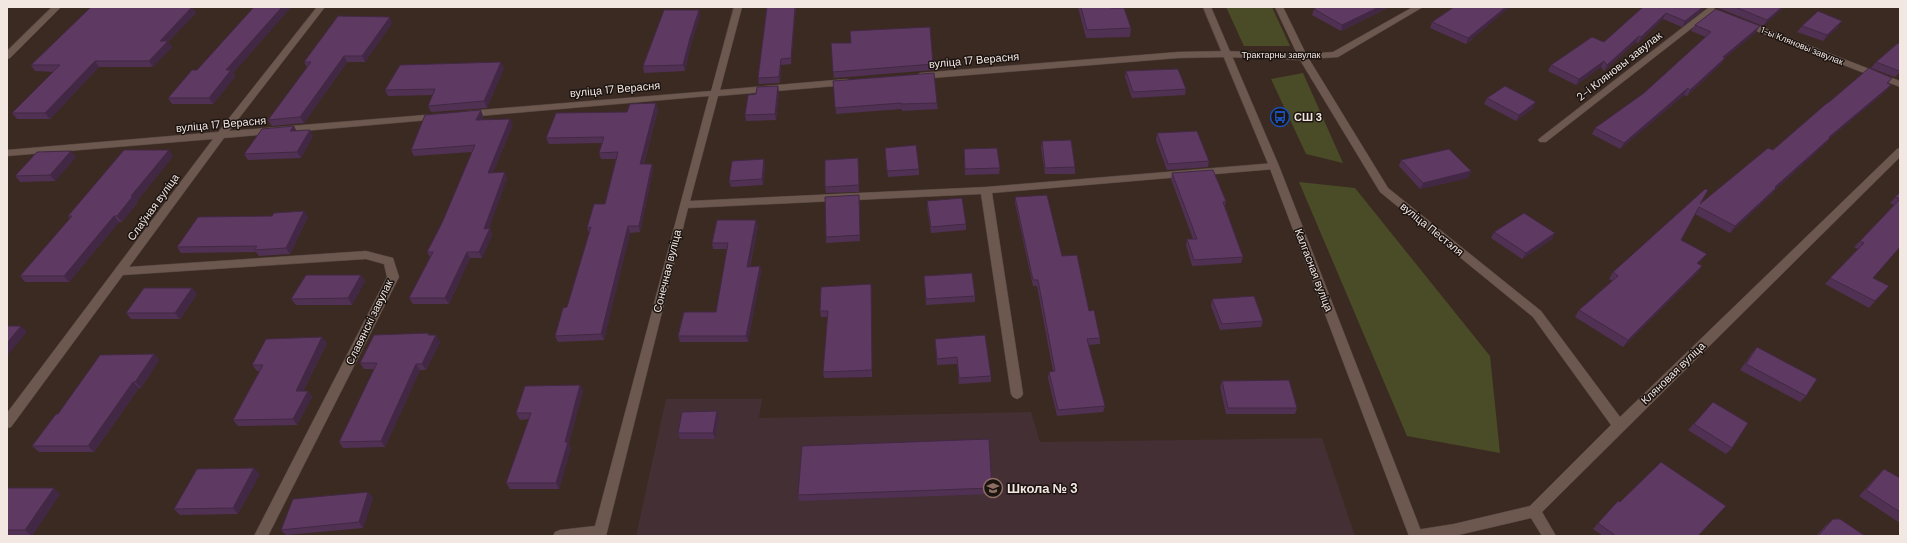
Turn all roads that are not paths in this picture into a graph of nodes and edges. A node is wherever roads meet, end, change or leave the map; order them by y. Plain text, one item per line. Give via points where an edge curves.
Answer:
1 (58, 7) edge
2 (321, 7) edge
3 (738, 7) edge
4 (1207, 7) edge
5 (1279, 7) edge
6 (1419, 7) edge
7 (1711, 10) edge
8 (1732, 18) edge
9 (1226, 54) junction
10 (7, 56) edge
11 (1303, 57) junction
12 (907, 77) edge
13 (859, 81) edge
14 (1900, 84) edge
15 (716, 92) junction
16 (220, 136) junction
17 (1543, 140) dead end
18 (1900, 151) edge
19 (7, 153) edge
20 (1274, 166) junction
21 (986, 190) junction
22 (684, 206) junction
23 (122, 271) junction
24 (1017, 394) dead end
25 (7, 423) edge
26 (1619, 426) junction
27 (1534, 511) junction
28 (599, 534) edge
29 (261, 536) edge
30 (560, 536) edge
31 (1416, 536) edge
32 (1550, 536) edge

1 - 10 street
2 - 16 street, Слаўная вуліца
3 - 15 street, Сонечная вуліца
4 - 9 street, Калгасная вуліца
5 - 11 street, вуліца Пестэля
6 - 11 street, Трактарны завулак via 1335,55
7 - 17 street, 2-і Кляновы завулак
8 - 14 street, 1-ы Кляновы завулак
9 - 11 street, Трактарны завулак
9 - 12 street, вуліца 17 Верасня
9 - 20 street, Калгасная вуліца
11 - 26 street, вуліца Пестэля via 1384,190 1537,314
13 - 15 street, вуліца 17 Верасня
15 - 16 street, вуліца 17 Верасня
15 - 22 street, Сонечная вуліца
16 - 19 street, вуліца 17 Верасня
16 - 23 street, Слаўная вуліца
18 - 26 street, Кляновая вуліца
20 - 21 street
20 - 31 street, Калгасная вуліца
21 - 22 street
21 - 24 street
22 - 28 street, Сонечная вуліца
23 - 25 street, Слаўная вуліца
23 - 29 street, Славянскі завулак via 366,255 389,261 393,277
26 - 27 street, Кляновая вуліца
27 - 31 street via 1454,530
27 - 32 street
28 - 30 street

